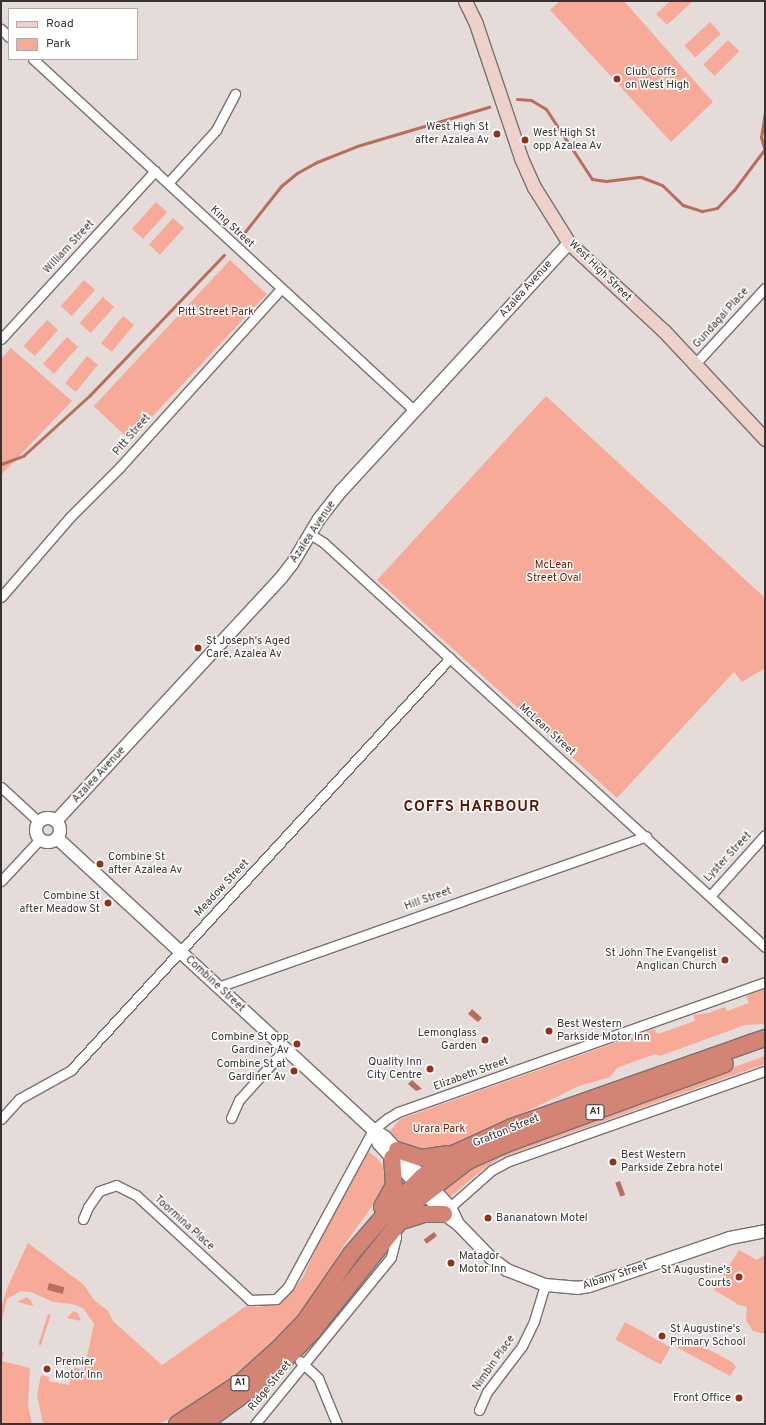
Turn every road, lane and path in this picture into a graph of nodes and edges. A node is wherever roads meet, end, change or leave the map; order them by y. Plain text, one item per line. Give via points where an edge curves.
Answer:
1 (465, 1) edge
2 (34, 60) edge
3 (235, 94) dead end
4 (155, 171) junction
5 (168, 183) junction
6 (569, 243) junction
7 (765, 288) edge
8 (281, 289) junction
9 (1, 339) edge
10 (695, 364) junction
11 (415, 411) junction
12 (765, 438) edge
13 (310, 534) junction
14 (1, 597) edge
15 (450, 658) junction
16 (1, 787) edge
17 (56, 821) junction
18 (39, 822) junction
19 (765, 835) edge
20 (646, 836) junction
21 (57, 838) junction
22 (40, 839) junction
23 (1, 881) edge
24 (710, 896) junction
25 (765, 947) edge
26 (180, 952) junction
27 (765, 982) edge
28 (218, 987) junction
29 (765, 1038) edge
30 (285, 1049) junction
31 (765, 1049) edge
32 (765, 1071) edge
33 (231, 1118) dead end
34 (1, 1120) edge
35 (373, 1130) junction
36 (454, 1153) junction
37 (395, 1154) junction
38 (423, 1185) junction
39 (447, 1210) junction
40 (83, 1219) dead end
41 (399, 1227) junction
42 (765, 1231) edge
43 (351, 1254) junction
44 (545, 1285) junction
45 (276, 1299) joint
46 (292, 1353) junction
47 (304, 1364) junction
48 (479, 1410) dead end
49 (177, 1424) edge
50 (204, 1424) edge
51 (255, 1424) edge
52 (337, 1424) edge

1 - 6 main road, West High Street via 476,24 521,158 534,187
2 - 4 street, King Street
3 - 5 street via 216,130
4 - 5 street, King Street
4 - 9 street, William Street
5 - 8 street, King Street
6 - 10 main road, West High Street
6 - 11 street, Azalea Avenue
7 - 10 street, Gundagai Place
8 - 11 street, King Street
8 - 14 street, Pitt Street via 120,467 70,517
10 - 12 main road, West High Street
11 - 13 street, Azalea Avenue via 342,490
13 - 15 street, McLean Street via 323,542
13 - 17 street, Azalea Avenue via 280,578
15 - 20 street, McLean Street
15 - 26 street, Meadow Street
16 - 18 street
17 - 18 street via 46,818
17 - 21 street via 60,830
18 - 22 street via 35,830
19 - 24 street, Lyster Street
20 - 24 street, McLean Street
20 - 28 street, Hill Street
21 - 22 street via 49,842
21 - 26 street, Combine Street
22 - 23 street
24 - 25 street, McLean Street
26 - 28 street, Combine Street
26 - 34 street, Meadow Street via 71,1070 19,1099
27 - 35 street, Elizabeth Street via 398,1112
28 - 30 street, Combine Street
29 - 36 highway, Grafton Street / A1 via 506,1129
30 - 33 street via 240,1100
30 - 35 street, Combine Street
31 - 38 highway, Grafton Street / A1 via 488,1151
32 - 39 street via 509,1161 492,1170
35 - 37 street, Combine Street via 379,1144
35 - 45 street, Elizabeth Street via 288,1287
36 - 37 highway via 422,1158
36 - 38 highway, Grafton Street / A1
37 - 38 street, Combine Street
37 - 43 highway via 393,1189 352,1246
38 - 39 street, Albany Street
38 - 41 highway, Grafton Street / A1
38 - 43 highway, Grafton Street / A1
39 - 41 highway via 423,1214
39 - 44 street, Albany Street via 491,1258 507,1270
40 - 45 street, Toormina Place via 99,1191 116,1185 136,1195 250,1300
41 - 46 highway, Grafton Street / A1
41 - 47 street, Grafton Street via 391,1257
42 - 44 street, Albany Street via 730,1238 589,1286 572,1288
43 - 49 highway, Grafton Street / A1 via 323,1296 294,1332 240,1383
44 - 48 street, Nimbin Place via 534,1321 522,1346 487,1392
46 - 47 street
46 - 50 highway, A1 via 262,1381
47 - 51 street, Ridge Street
47 - 52 street via 318,1378

